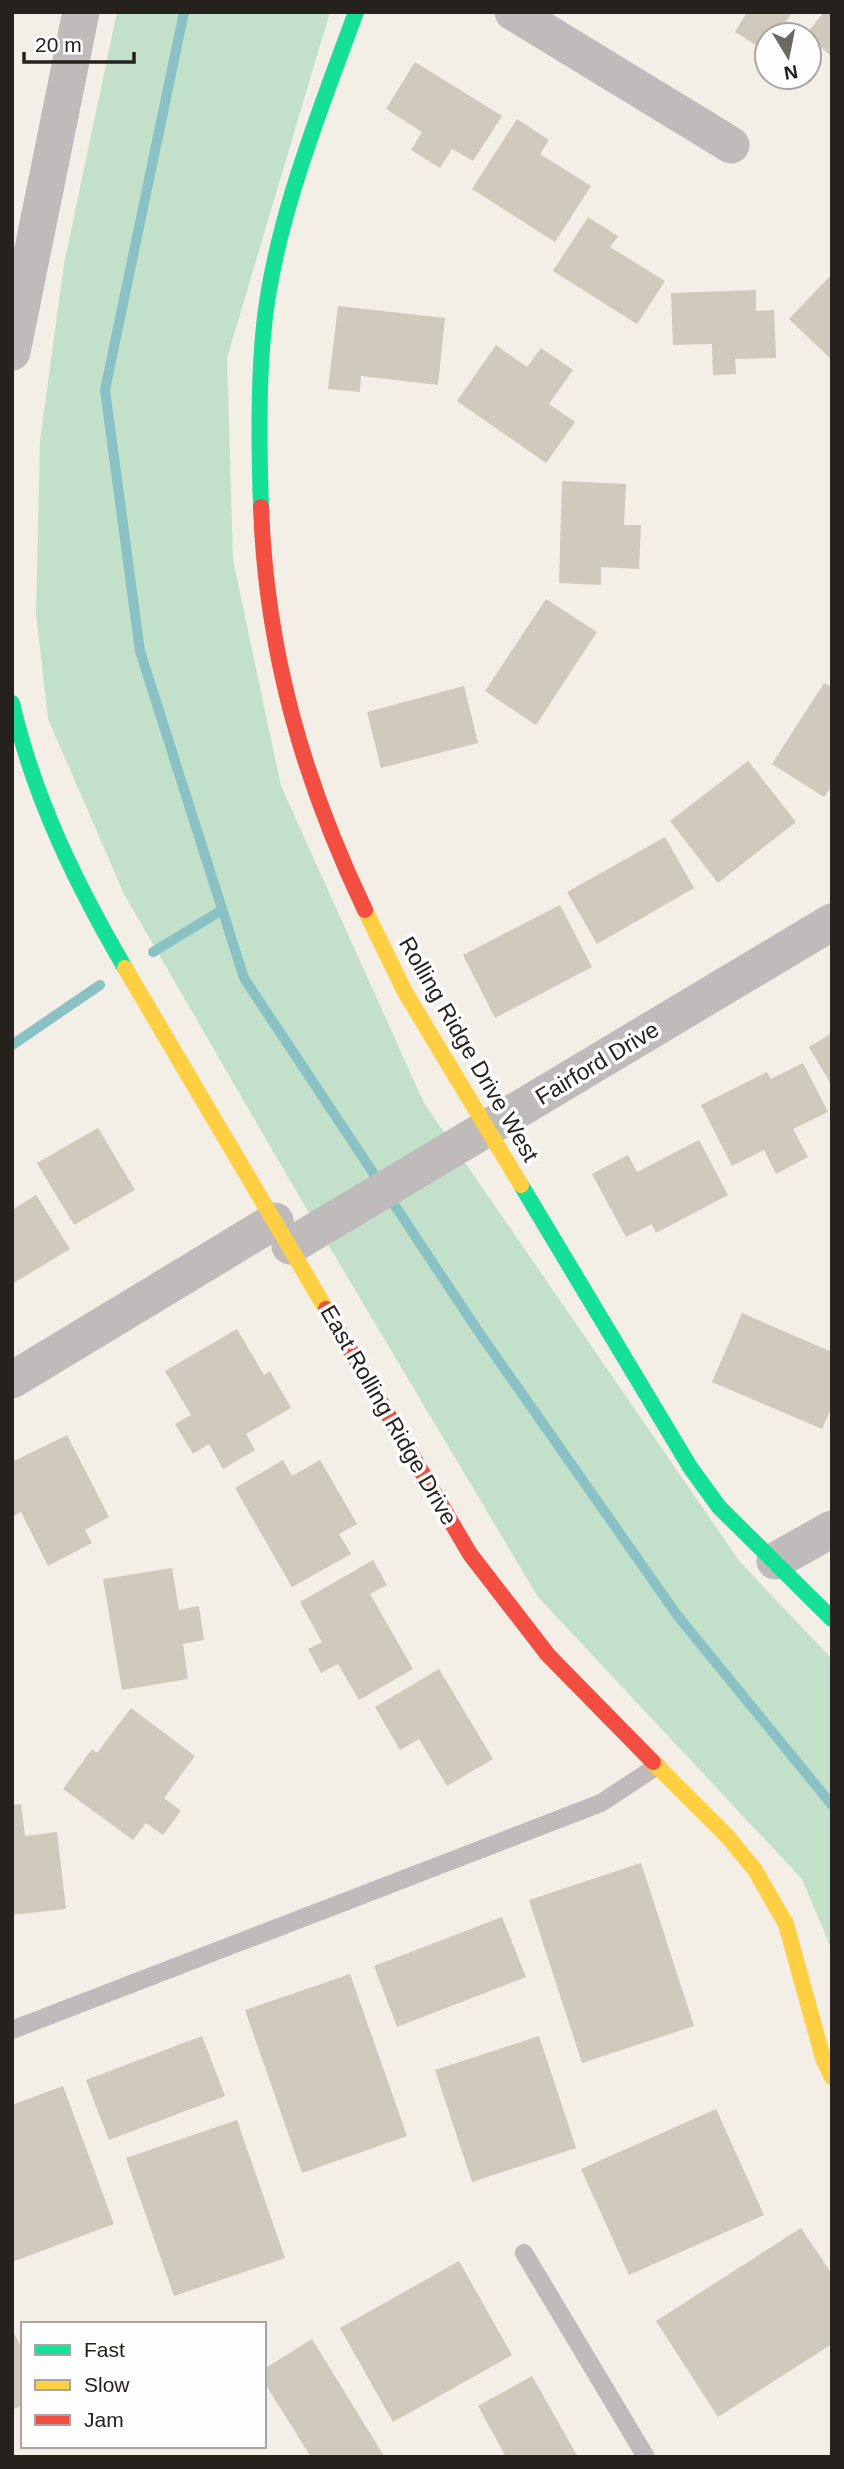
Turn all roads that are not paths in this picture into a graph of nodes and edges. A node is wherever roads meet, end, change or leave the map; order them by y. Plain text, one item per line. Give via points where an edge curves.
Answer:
1 (81, 12) edge
2 (356, 12) edge
3 (513, 12) edge
4 (731, 145) dead end
5 (12, 352) edge
6 (12, 703) edge
7 (832, 922) edge
8 (488, 1128) junction
9 (283, 1234) junction
10 (12, 1380) edge
11 (832, 1529) edge
12 (775, 1561) junction
13 (832, 1619) edge
14 (657, 1766) junction
15 (12, 2030) edge
16 (832, 2077) edge
17 (524, 2253) dead end
18 (646, 2457) edge

1 - 5 street
2 - 8 street, Rolling Ridge Drive West via 283,228 263,334 259,449 263,573 272,644 297,739 348,874 405,992
3 - 4 street
6 - 9 street, East Rolling Ridge Drive via 43,809 98,922
7 - 8 street, Fairford Drive
8 - 9 street, Fairford Drive via 341,1218
8 - 12 street, Rolling Ridge Drive West via 690,1467 719,1507
9 - 10 street, Fairford Drive
9 - 14 street, East Rolling Ridge Drive via 470,1554 548,1656
11 - 12 street
12 - 13 street, Rolling Ridge Drive West
14 - 15 lane via 601,1803
14 - 16 street, East Rolling Ridge Drive via 755,1870 786,1924
17 - 18 lane

